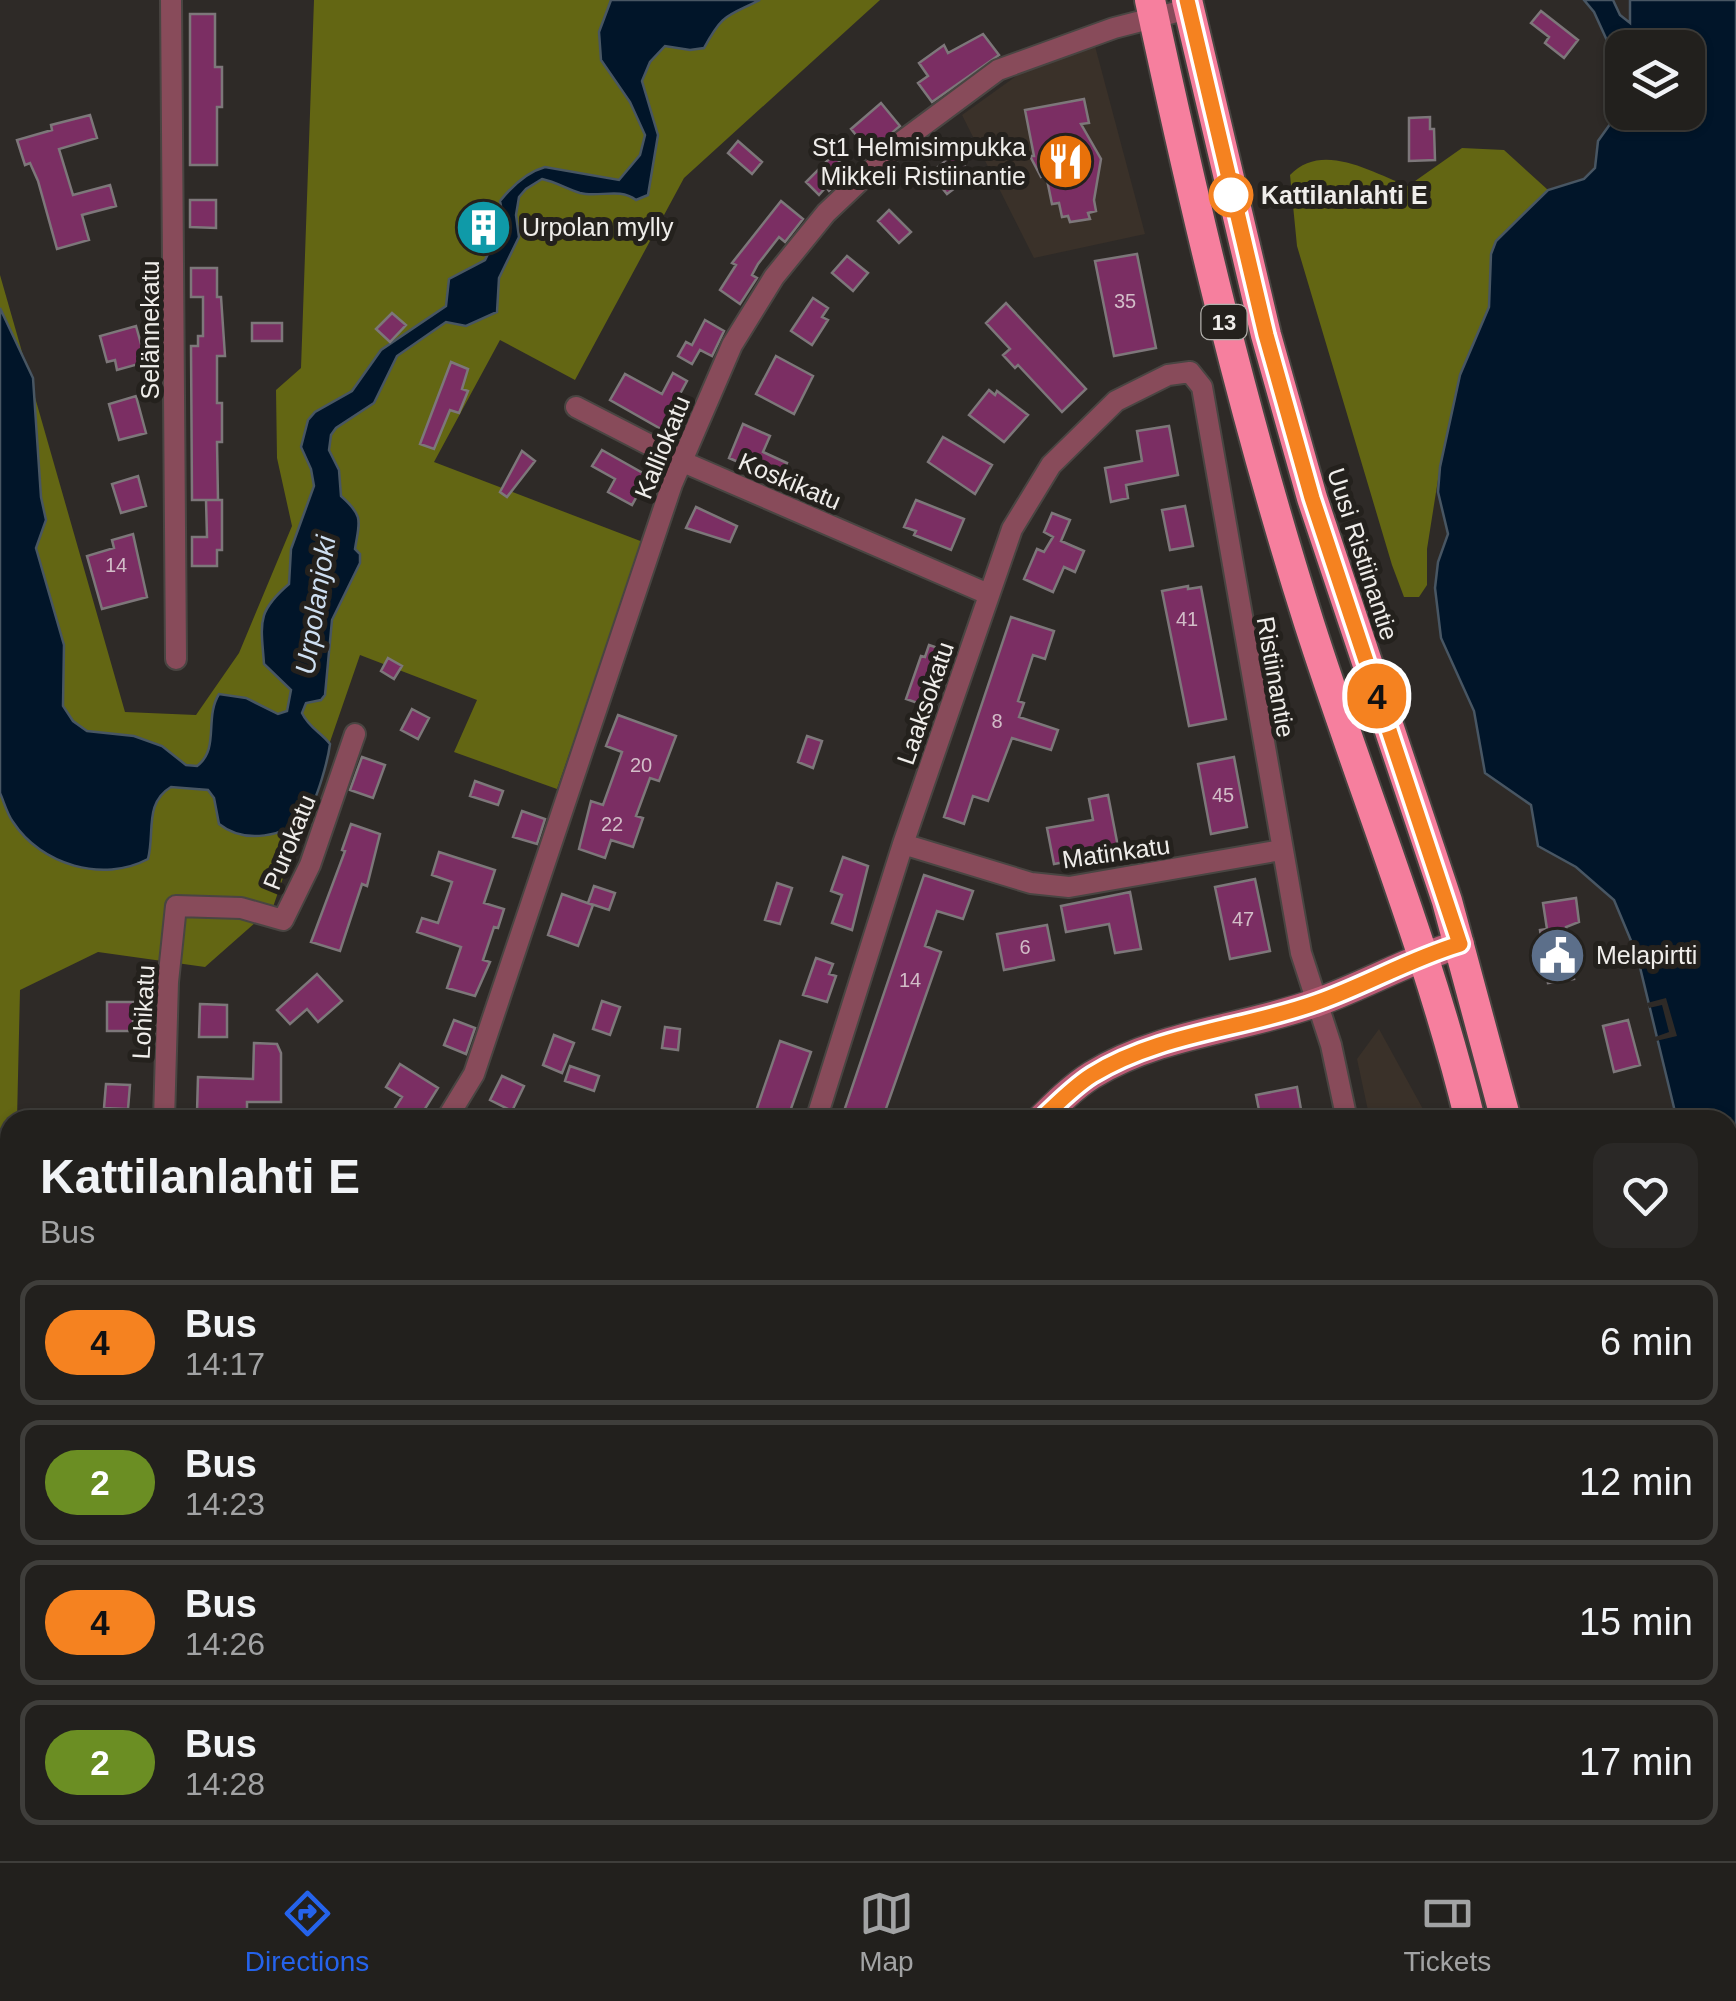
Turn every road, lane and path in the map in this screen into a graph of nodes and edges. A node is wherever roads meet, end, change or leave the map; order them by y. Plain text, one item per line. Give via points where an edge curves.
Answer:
1 (171, 0) edge
2 (1187, 4) edge
3 (1152, 8) edge
4 (1180, 372) joint
5 (576, 407) dead end
6 (681, 460) junction
7 (988, 594) junction
8 (176, 659) dead end
9 (355, 734) dead end
10 (903, 844) junction
11 (1281, 850) junction
12 (176, 906) joint
13 (1460, 944) junction
14 (1421, 956) junction
15 (1317, 1003) junction
16 (164, 1110) edge
17 (452, 1110) edge
18 (819, 1110) edge
19 (1051, 1110) edge
20 (1340, 1110) edge
21 (1467, 1110) edge
22 (1503, 1110) edge

1 - 8 street, Selännekatu
2 - 3 street, Kalliokatu
2 - 13 highway, Uusi Ristiinantie / 13 via 1312,498
3 - 6 street, Kalliokatu via 998,70 901,142 826,214 774,277 732,345
3 - 14 highway, 13 via 1188,182 1275,509
4 - 7 street, Laaksokatu via 1116,401 1051,465 1012,528
4 - 11 street, Ristiinantie via 1190,372 1202,387
5 - 6 street, Koskikatu
6 - 7 street, Koskikatu
6 - 17 street, Kalliokatu via 474,1074
7 - 10 street, Laaksokatu
9 - 12 street, Purokatu via 310,866 283,920 241,908
10 - 11 street, Matinkatu via 1069,888
10 - 18 street, Laaksokatu
11 - 15 street, Ristiinantie via 1300,953
12 - 16 street, Lohikatu
13 - 14 street
13 - 22 highway, Uusi Ristiinantie / 13
14 - 15 street
14 - 21 highway, 13
15 - 19 street via 1150,1048 1090,1076
15 - 20 street, Ristiinantie

